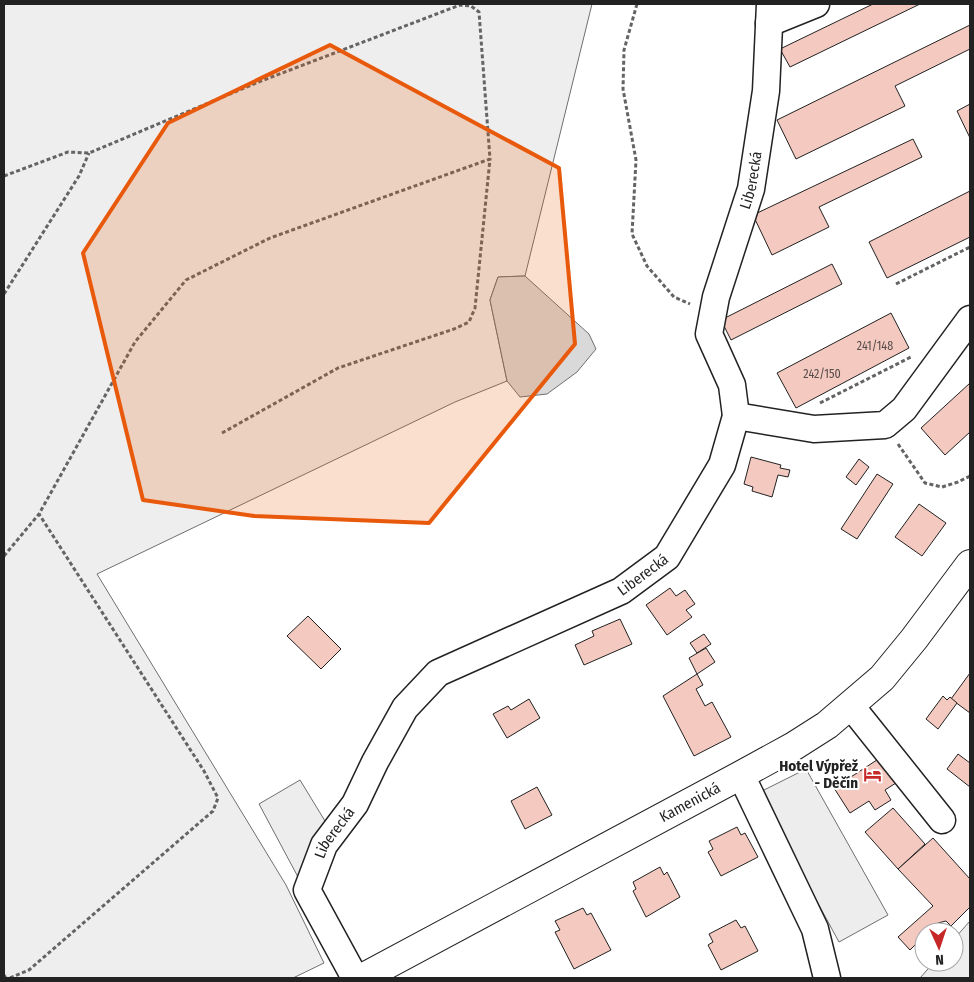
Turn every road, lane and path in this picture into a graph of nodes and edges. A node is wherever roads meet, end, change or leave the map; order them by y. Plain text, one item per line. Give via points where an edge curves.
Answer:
1 (637, 4) edge
2 (816, 4) edge
3 (769, 13) edge
4 (88, 153) junction
5 (490, 159) junction
6 (4, 176) edge
7 (970, 247) edge
8 (896, 284) dead end
9 (4, 294) edge
10 (713, 314) junction
11 (970, 319) edge
12 (942, 357) junction
13 (813, 406) dead end
14 (736, 416) junction
15 (885, 425) junction
16 (222, 433) dead end
17 (970, 476) edge
18 (39, 514) junction
19 (4, 556) edge
20 (970, 564) edge
21 (851, 706) junction
22 (741, 775) junction
23 (942, 820) dead end
24 (4, 975) edge
25 (8, 978) edge
26 (355, 978) edge
27 (362, 978) edge
28 (827, 978) edge

1 - 10 path via 624,50 623,90 636,160 632,234 647,266 674,297
2 - 3 street
3 - 10 street, Liberecká via 766,92 751,189
4 - 5 path via 256,83 460,5 471,6 479,12
4 - 6 path via 68,152
4 - 9 path via 79,176
5 - 16 path via 474,308 469,322 454,330 338,368
5 - 18 path via 270,238 186,280 135,342
7 - 8 path
10 - 14 street, Liberecká via 709,334 732,385
11 - 12 street
12 - 13 path via 923,351
12 - 15 street via 904,410
14 - 15 street via 814,429
14 - 26 street, Liberecká via 722,466 667,557 621,591 438,674 405,708 355,804 324,845 307,890
15 - 17 path via 924,483 942,487
18 - 19 path
18 - 25 path via 204,771 218,798 213,811 29,970
20 - 21 main road, Kamenická via 882,678
21 - 22 main road, Kamenická via 794,746
21 - 23 street
22 - 27 main road, Kamenická
22 - 28 street via 815,929
24 - 25 path

